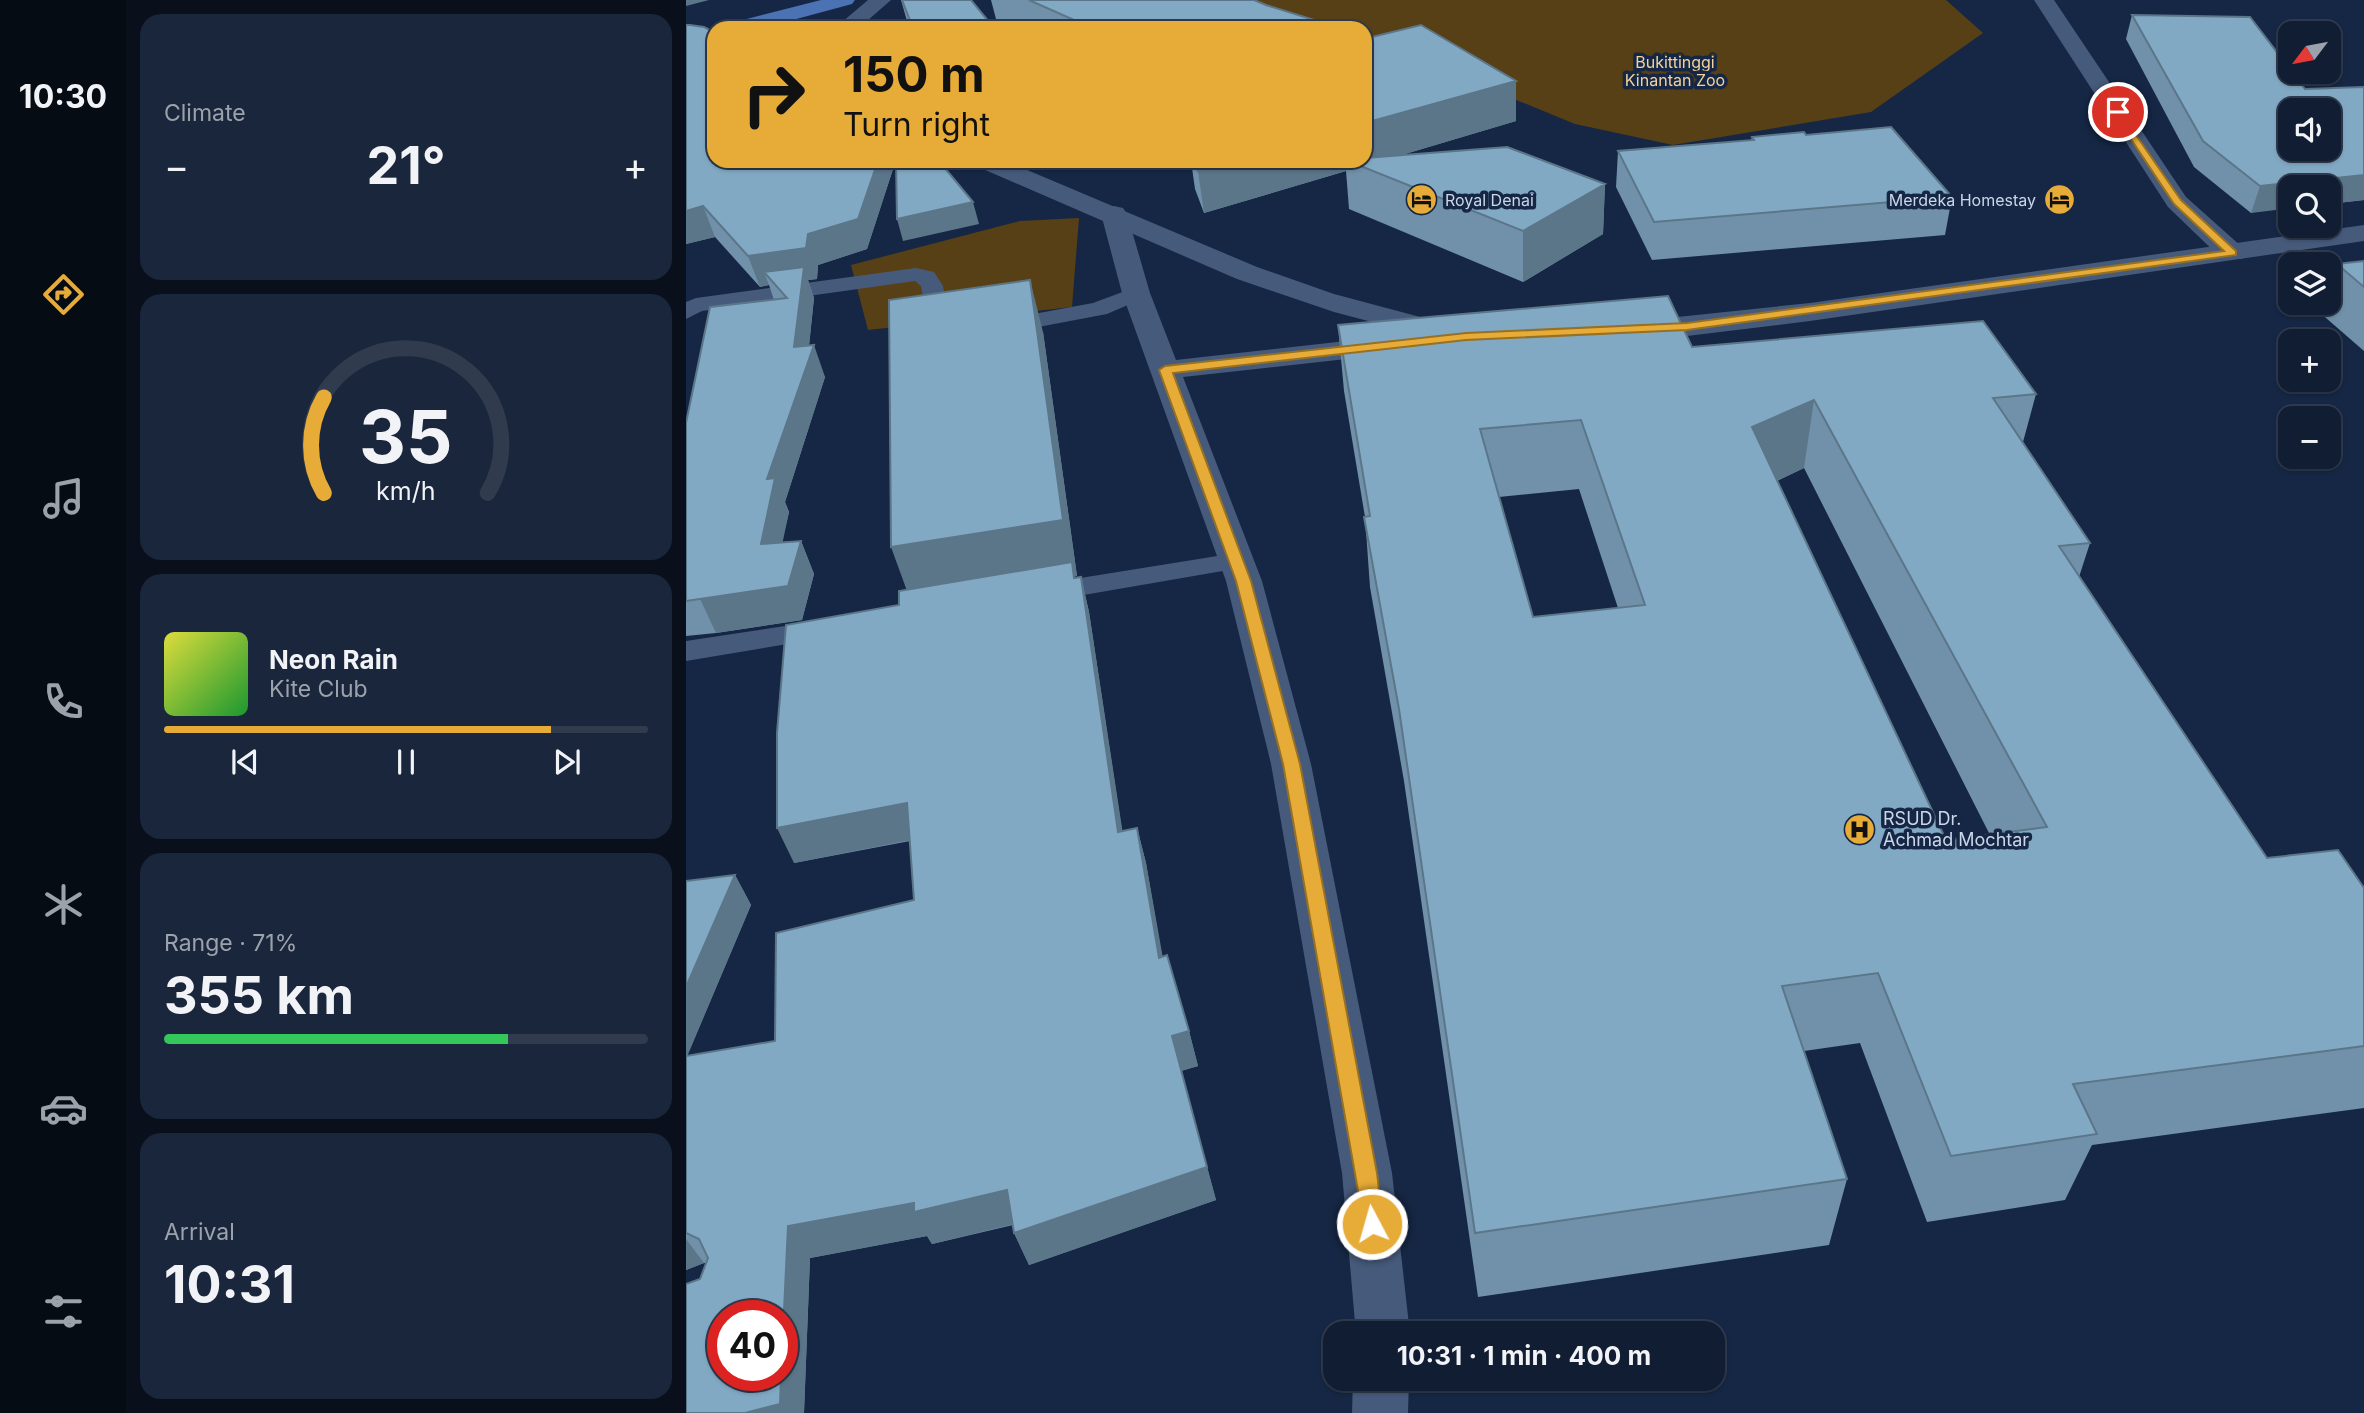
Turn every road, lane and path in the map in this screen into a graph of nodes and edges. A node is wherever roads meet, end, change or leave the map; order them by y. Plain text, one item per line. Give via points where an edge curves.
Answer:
1 (845, 0) edge
2 (881, 0) edge
3 (2043, 0) edge
4 (766, 21) edge
5 (855, 21) edge
6 (1002, 168) edge
7 (1114, 215) junction
8 (2364, 233) edge
9 (2232, 253) junction
10 (1136, 293) junction
11 (686, 312) edge
12 (1600, 330) edge
13 (1165, 370) junction
14 (1236, 561) junction
15 (1016, 597) edge
16 (851, 624) edge
17 (686, 652) edge
18 (1382, 1321) edge
19 (1381, 1391) edge
20 (1380, 1413) edge

1 - 4 main road
2 - 5 street
3 - 9 street via 2177,202
6 - 7 street
7 - 10 street
7 - 13 street via 1286,288 1466,337
8 - 9 street
9 - 12 street via 1701,325
10 - 11 lane via 1099,309 948,336 941,333 932,286 926,277 916,274 696,306
10 - 13 street
13 - 14 street
14 - 15 lane
14 - 18 street via 1294,778 1367,1173
16 - 17 lane
19 - 20 street

